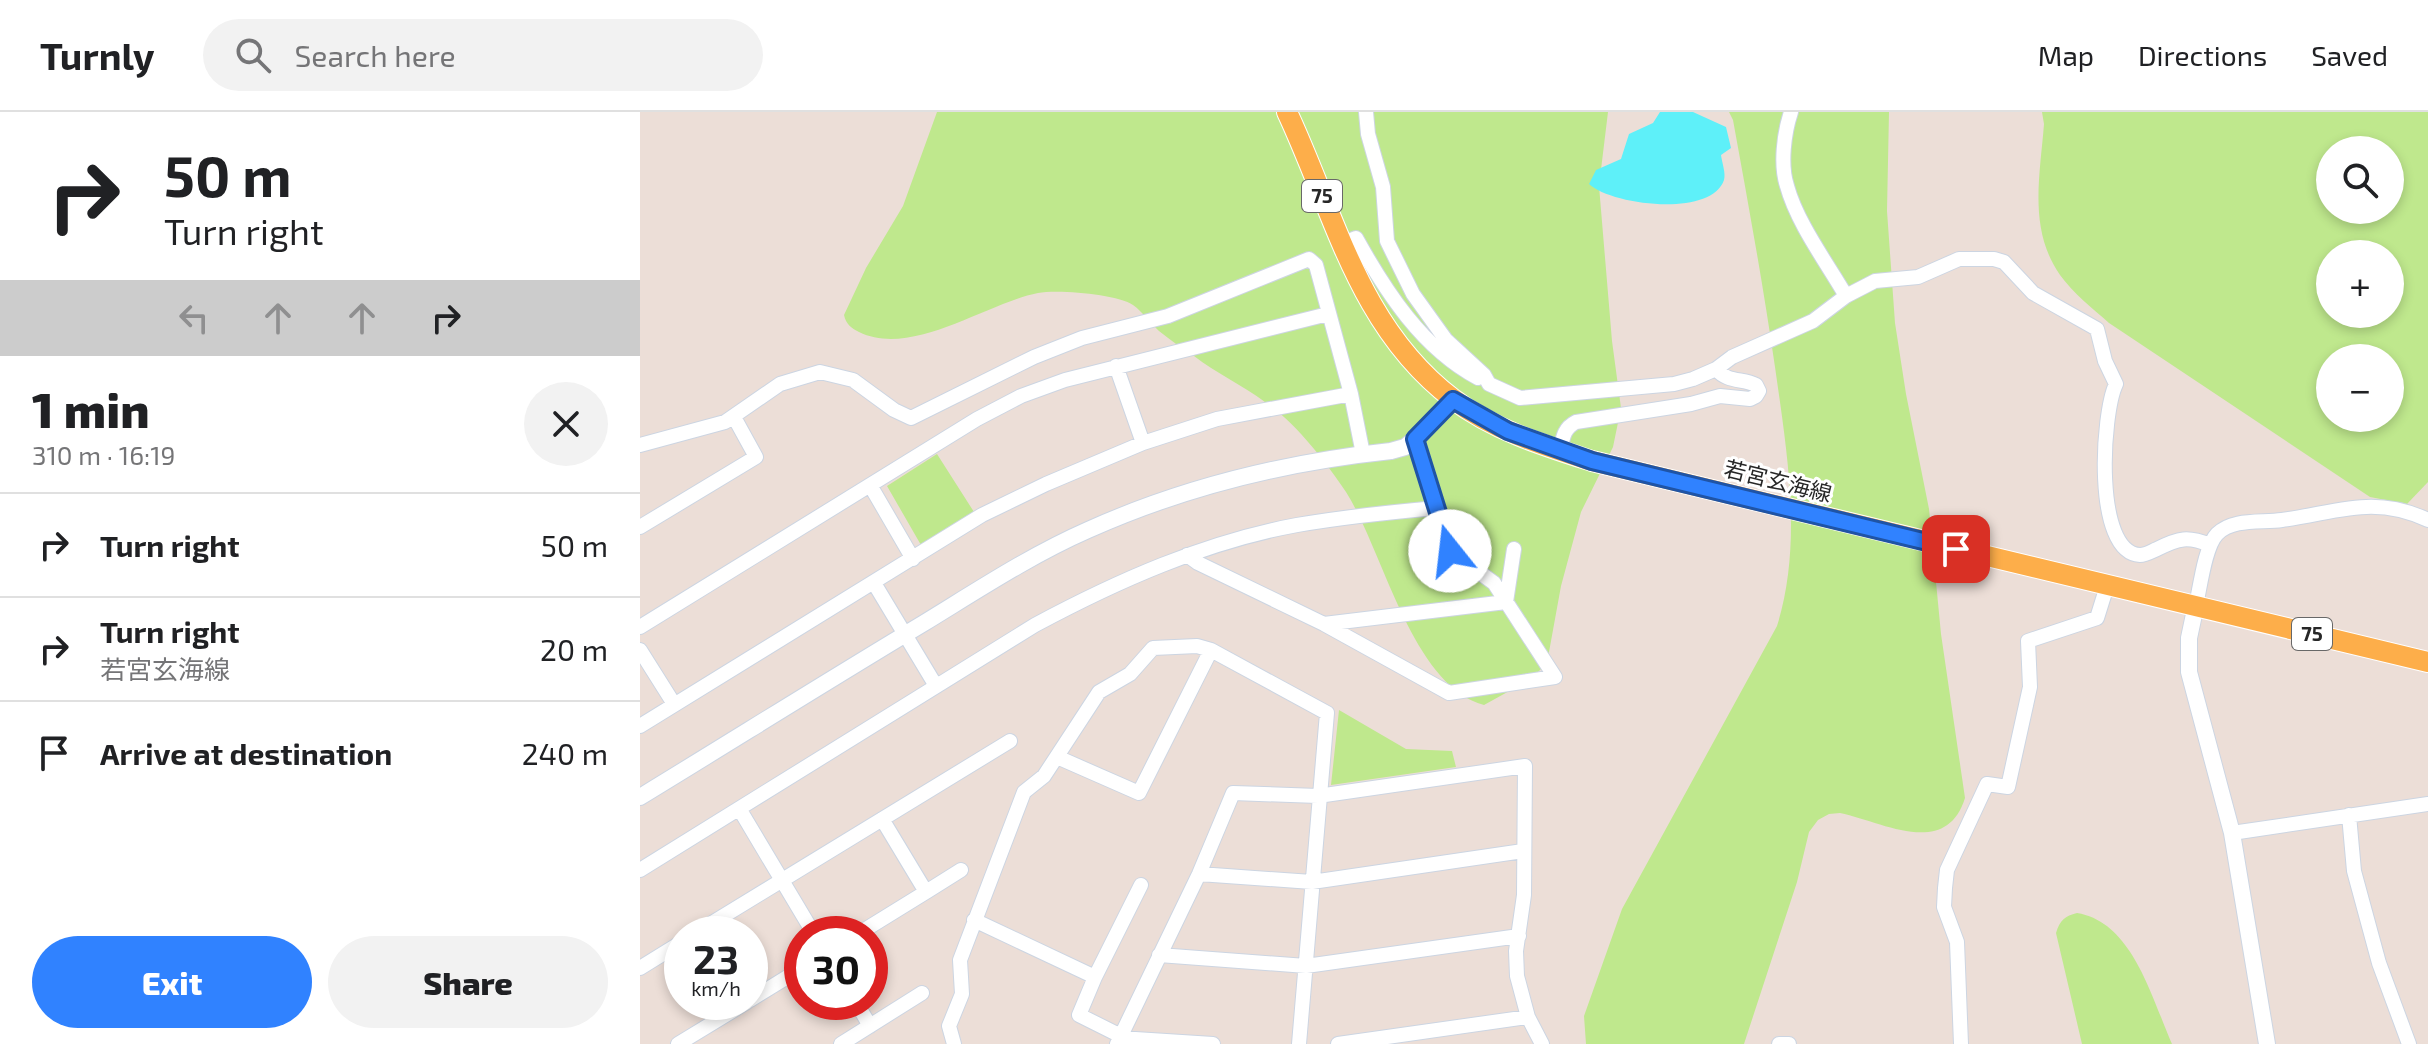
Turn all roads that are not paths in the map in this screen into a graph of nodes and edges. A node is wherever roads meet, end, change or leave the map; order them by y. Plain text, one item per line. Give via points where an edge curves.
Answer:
1 (1287, 112) edge
2 (1366, 112) edge
3 (1791, 112) edge
4 (1341, 244) junction
5 (1846, 296) junction
6 (1328, 314) junction
7 (1116, 366) junction
8 (1716, 369) junction
9 (1489, 384) junction
10 (1351, 394) junction
11 (1453, 400) junction
12 (734, 417) junction
13 (1415, 439) junction
14 (1143, 443) junction
15 (640, 445) edge
16 (1560, 451) junction
17 (1363, 454) junction
18 (870, 485) junction
19 (1437, 508) junction
20 (2428, 520) edge
21 (640, 527) edge
22 (2210, 545) junction
23 (1514, 549) dead end
24 (1187, 555) junction
25 (913, 559) junction
26 (874, 583) junction
27 (2107, 586) junction
28 (1506, 602) junction
29 (2196, 605) junction
30 (1324, 624) junction
31 (640, 627) edge
32 (904, 635) junction
33 (640, 650) edge
34 (1211, 650) junction
35 (2428, 662) edge
36 (936, 686) junction
37 (674, 704) junction
38 (640, 726) edge
39 (1010, 741) dead end
40 (1057, 757) junction
41 (1318, 796) junction
42 (640, 797) edge
43 (2428, 804) edge
44 (740, 810) junction
45 (2349, 815) junction
46 (882, 819) junction
47 (2232, 833) junction
48 (1523, 851) junction
49 (640, 870) edge
50 (961, 870) dead end
51 (1199, 874) junction
52 (781, 881) junction
53 (1312, 882) junction
54 (1141, 885) dead end
55 (926, 892) junction
56 (724, 916) edge
57 (803, 916) edge
58 (887, 916) edge
59 (974, 920) junction
60 (1519, 936) junction
61 (664, 953) edge
62 (1159, 955) junction
63 (1306, 966) junction
64 (640, 968) edge
65 (1095, 977) junction
66 (922, 993) dead end
67 (1528, 1017) junction
68 (717, 1020) edge
69 (866, 1020) edge
70 (870, 1026) junction
71 (1119, 1040) edge
72 (678, 1044) edge
73 (841, 1044) edge
74 (954, 1044) edge
75 (1213, 1044) edge
76 (1299, 1044) edge
77 (1338, 1044) edge
78 (1542, 1044) edge
79 (1779, 1044) edge
80 (1789, 1044) edge
81 (1961, 1044) edge
82 (2267, 1044) edge
83 (2409, 1044) edge

1 - 4 main road, 若宮玄海線 / 75
2 - 9 street via 1383,187 1387,241 1426,314
3 - 5 street via 1786,184
4 - 9 street via 1356,238 1403,313 1463,370
4 - 11 main road, 若宮玄海線 / 75 via 1382,322
5 - 8 street via 1813,321
5 - 22 street via 1875,281 1918,277 1959,259 2004,262 2033,293 2097,329 2116,384 2107,414 2105,457 2106,493 2118,542 2143,556 2173,541 2193,538
6 - 7 street
6 - 10 street
6 - 12 street via 1316,265 1309,259 1168,316 1082,338 1034,357 911,418 853,380 820,372 780,384
7 - 14 street
7 - 18 street via 1021,396
8 - 9 street via 1674,384 1539,397 1520,398
8 - 16 street via 1759,391 1750,399 1720,396 1576,422 1564,433
10 - 14 street via 1217,419
10 - 17 street
11 - 13 street
11 - 16 main road, 若宮玄海線 / 75 via 1493,424
12 - 15 street
12 - 21 street via 756,457
13 - 17 street via 1391,451
13 - 19 street
14 - 25 street via 982,515
16 - 27 main road, 若宮玄海線 / 75
17 - 32 street via 1224,481 1111,520 1013,569
18 - 25 street
18 - 31 street
19 - 24 street via 1295,525
19 - 28 street via 1450,551 1494,583
20 - 22 street via 2389,509 2339,508 2232,524
22 - 29 street
23 - 28 street
24 - 30 street
24 - 36 street via 1092,595
25 - 26 street
26 - 32 street
26 - 37 street
27 - 29 main road, 若宮玄海線 / 75
27 - 81 street via 2097,618 2028,641 2030,687 2008,787 1987,784 1947,870 1944,907 1957,942
28 - 30 street
28 - 30 street via 1555,677 1449,693
29 - 35 main road, 若宮玄海線 / 75
29 - 47 street via 2189,672
32 - 36 street
32 - 42 street
33 - 37 street
34 - 40 street via 1153,648 1130,674 1099,692
34 - 40 street via 1139,793
34 - 41 street via 1327,713
36 - 44 street
37 - 38 street
39 - 46 street
40 - 59 street via 1024,792
41 - 48 street via 1525,766
41 - 51 street via 1233,793
41 - 53 street
43 - 45 street
44 - 49 street
44 - 52 street
45 - 47 street
45 - 83 street via 2354,871 2379,963
46 - 52 street
46 - 55 street
47 - 82 street
48 - 53 street
48 - 60 street
50 - 55 street
51 - 53 street
51 - 62 street
52 - 56 street
52 - 57 street
53 - 63 street
54 - 65 street
55 - 58 street
59 - 65 street
59 - 74 street via 960,960 962,994 949,1026
60 - 63 street
60 - 67 street via 1517,976
61 - 64 street
62 - 63 street
62 - 71 street
63 - 76 street
65 - 71 street via 1079,1015
66 - 70 street
67 - 77 street
67 - 78 street
68 - 72 street
69 - 70 street
70 - 73 street
71 - 75 street
79 - 80 street

